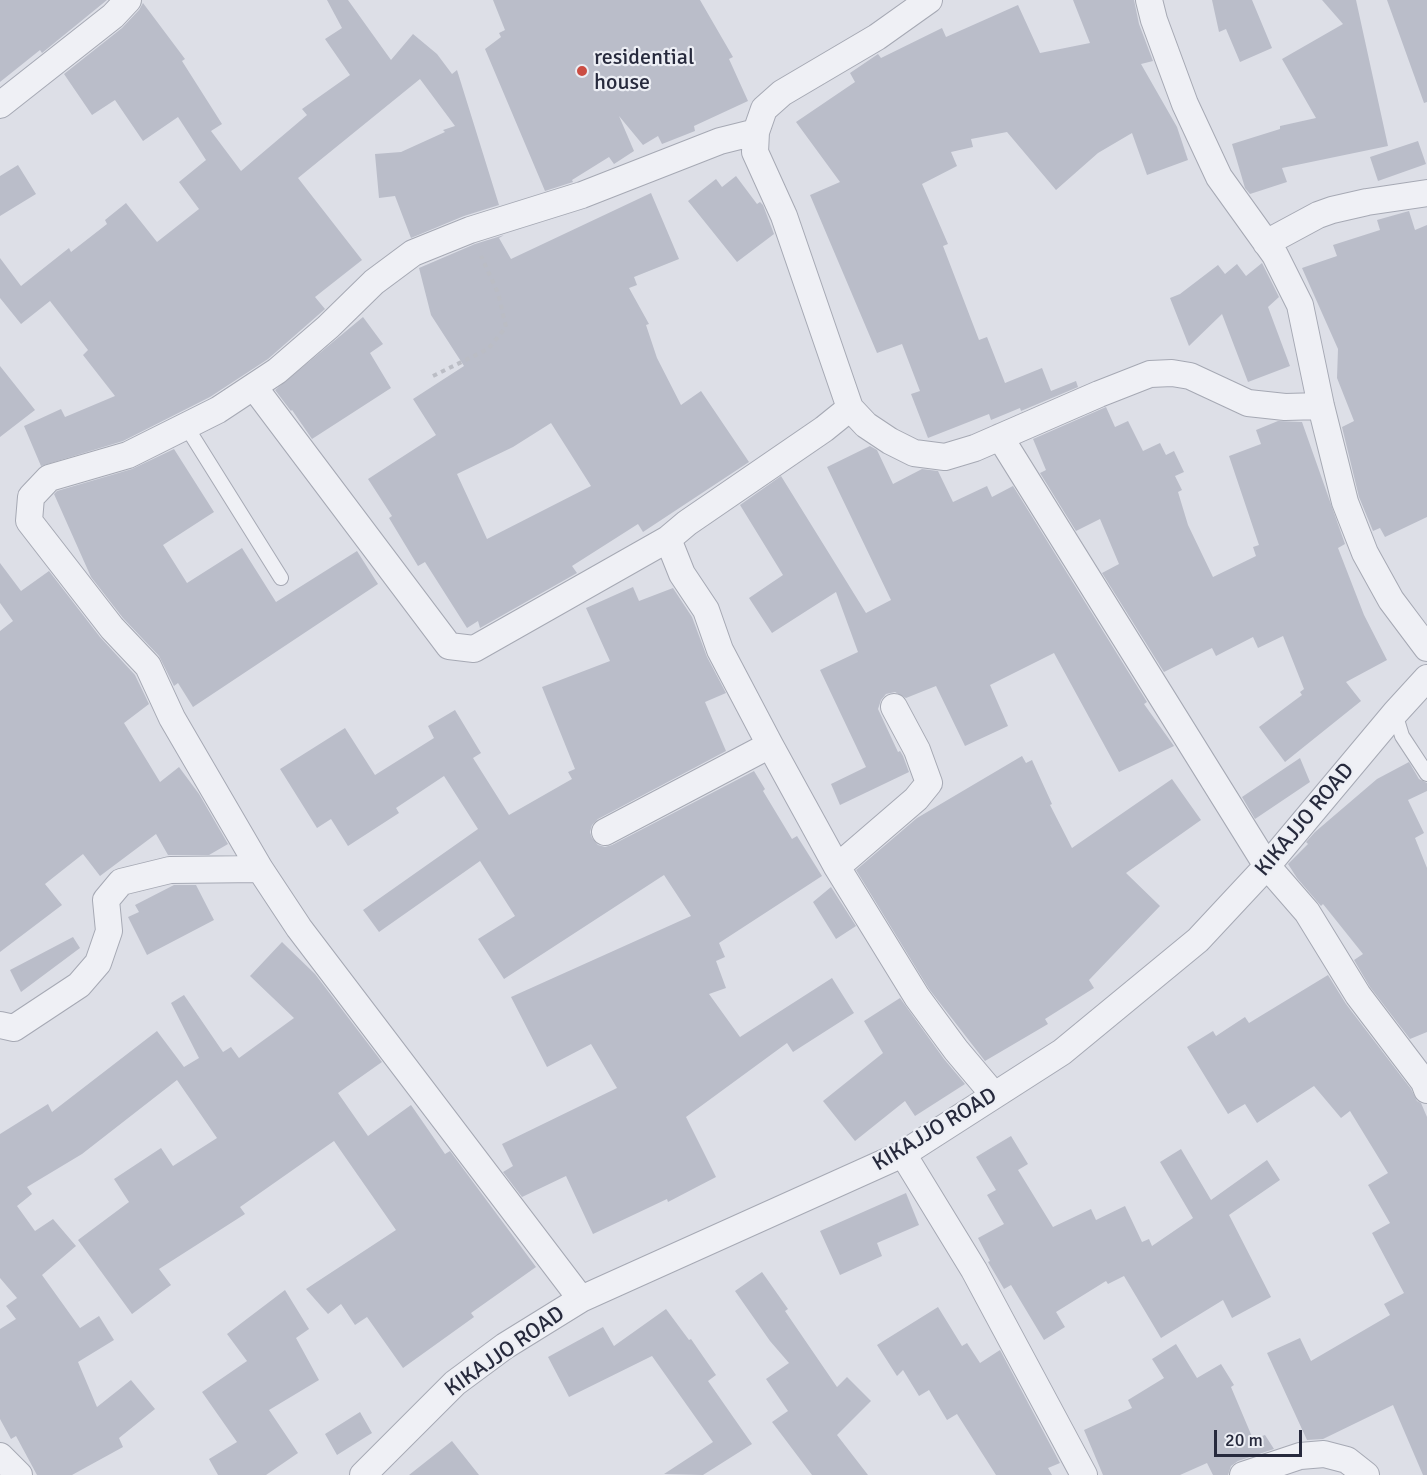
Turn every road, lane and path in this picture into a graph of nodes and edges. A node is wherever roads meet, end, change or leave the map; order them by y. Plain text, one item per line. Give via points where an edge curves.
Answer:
1 (128, 0) edge
2 (930, 0) edge
3 (1149, 0) edge
4 (0, 105) edge
5 (756, 132) junction
6 (1427, 193) edge
7 (470, 230) junction
8 (1266, 243) junction
9 (433, 376) dead end
10 (254, 387) junction
11 (1321, 406) junction
12 (850, 408) junction
13 (186, 426) junction
14 (1000, 437) junction
15 (668, 539) junction
16 (281, 578) dead end
17 (1427, 648) edge
18 (1427, 678) edge
19 (894, 707) dead end
20 (1395, 713) junction
21 (770, 746) junction
22 (1427, 774) edge
23 (605, 832) dead end
24 (1267, 866) junction
25 (837, 867) junction
26 (260, 869) junction
27 (0, 1025) edge
28 (1427, 1090) edge
29 (994, 1095) junction
30 (903, 1155) junction
31 (581, 1299) junction
32 (0, 1456) edge
33 (19, 1475) edge
34 (363, 1475) edge
35 (1084, 1475) edge
36 (1243, 1475) edge
37 (1366, 1475) edge

1 - 4 street
2 - 5 street via 877,37 782,93 764,109
3 - 8 street via 1185,104 1219,177
5 - 7 street via 720,141 582,195
5 - 12 street via 755,152 784,216
6 - 8 street via 1332,210
7 - 9 path via 498,293 506,327 488,350
7 - 10 street via 413,253
8 - 11 street via 1300,305
10 - 13 street
10 - 15 street via 449,646 474,649
11 - 14 street via 1248,403 1190,376 1150,374
11 - 17 street via 1346,502 1365,553 1391,600
12 - 14 street via 866,425 914,453 945,457
12 - 15 street
13 - 16 lane
13 - 26 street via 128,455 49,478 31,497 29,521 112,628 148,666 172,718
14 - 24 street
15 - 21 street
18 - 20 street, KIKAJJO ROAD
19 - 25 street via 928,783 916,799
20 - 22 lane via 1402,736
20 - 24 street, KIKAJJO ROAD
21 - 23 street
21 - 25 street
24 - 28 street via 1307,912 1358,995
24 - 29 street, KIKAJJO ROAD via 1198,940 1062,1052
25 - 29 street via 917,997
26 - 27 street via 170,870 121,882 106,900 109,931 98,963 79,985 14,1028
26 - 31 street via 299,928
29 - 30 street, KIKAJJO ROAD
30 - 31 street, KIKAJJO ROAD
30 - 35 street via 974,1270
31 - 34 street, KIKAJJO ROAD via 455,1383
32 - 33 street
36 - 37 street via 1300,1456 1324,1454 1347,1460

